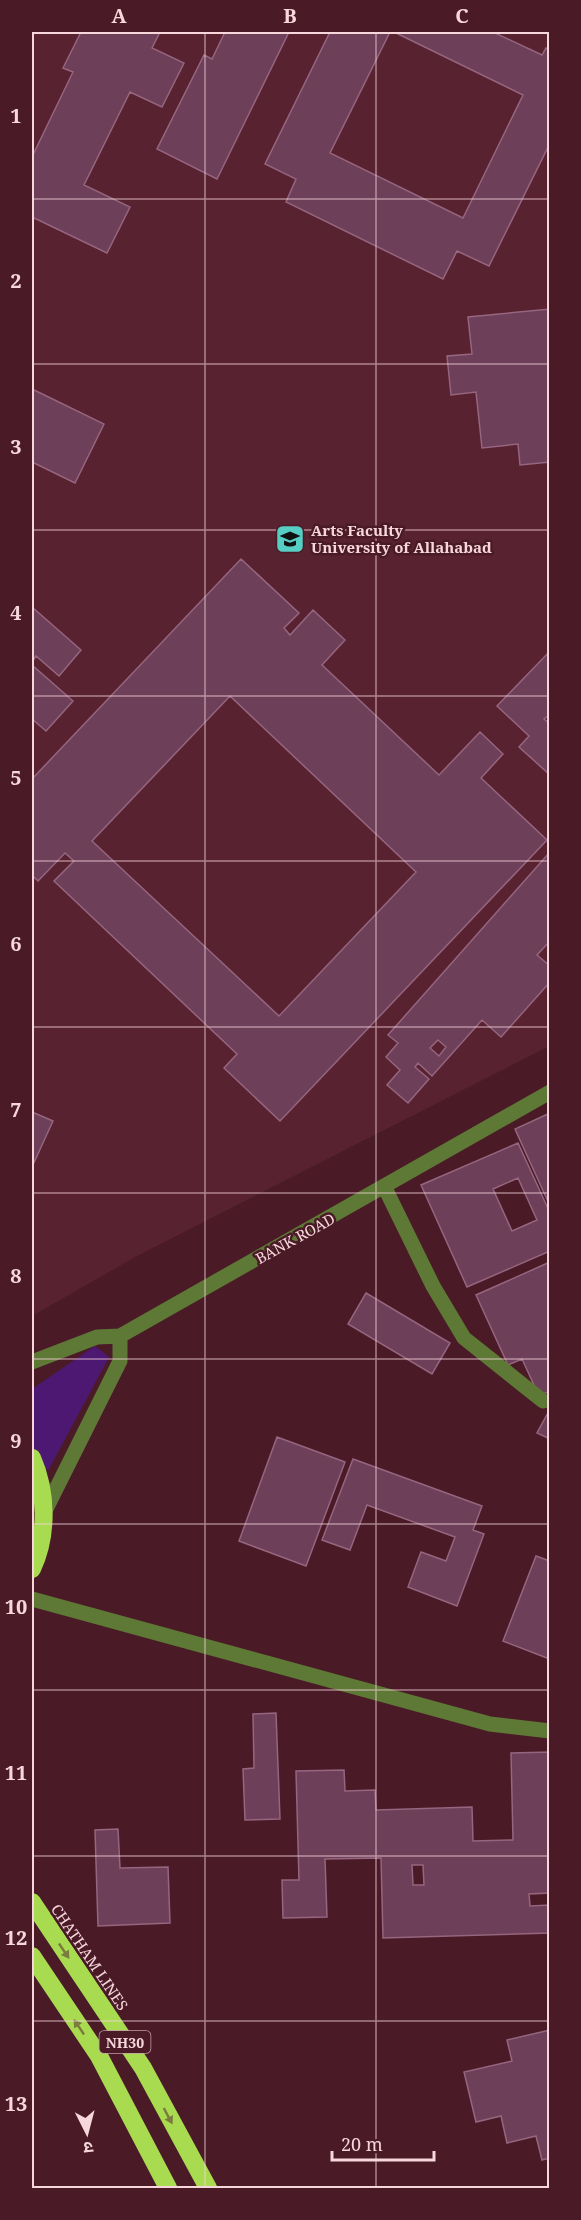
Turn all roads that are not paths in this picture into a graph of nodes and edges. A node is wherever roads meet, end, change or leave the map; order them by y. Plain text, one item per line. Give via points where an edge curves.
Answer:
1 (549, 1092) edge
2 (385, 1188) junction
3 (120, 1336) junction
4 (32, 1362) edge
5 (543, 1401) dead end
6 (32, 1458) edge
7 (44, 1513) junction
8 (32, 1569) edge
9 (32, 1599) edge
10 (549, 1731) edge
11 (32, 1902) edge
12 (32, 1956) edge
13 (168, 2188) edge
14 (208, 2188) edge

1 - 2 street, BANK ROAD
2 - 3 street, BANK ROAD
2 - 5 street via 433,1287 464,1338
3 - 4 street, BANK ROAD via 97,1337
3 - 7 street via 120,1361
6 - 7 highway via 39,1475
7 - 8 highway via 38,1556
9 - 10 street via 490,1724
11 -> 14 highway, CHATHAM LINES / NH30 via 143,2068
13 -> 12 highway, NH30 via 99,2056

